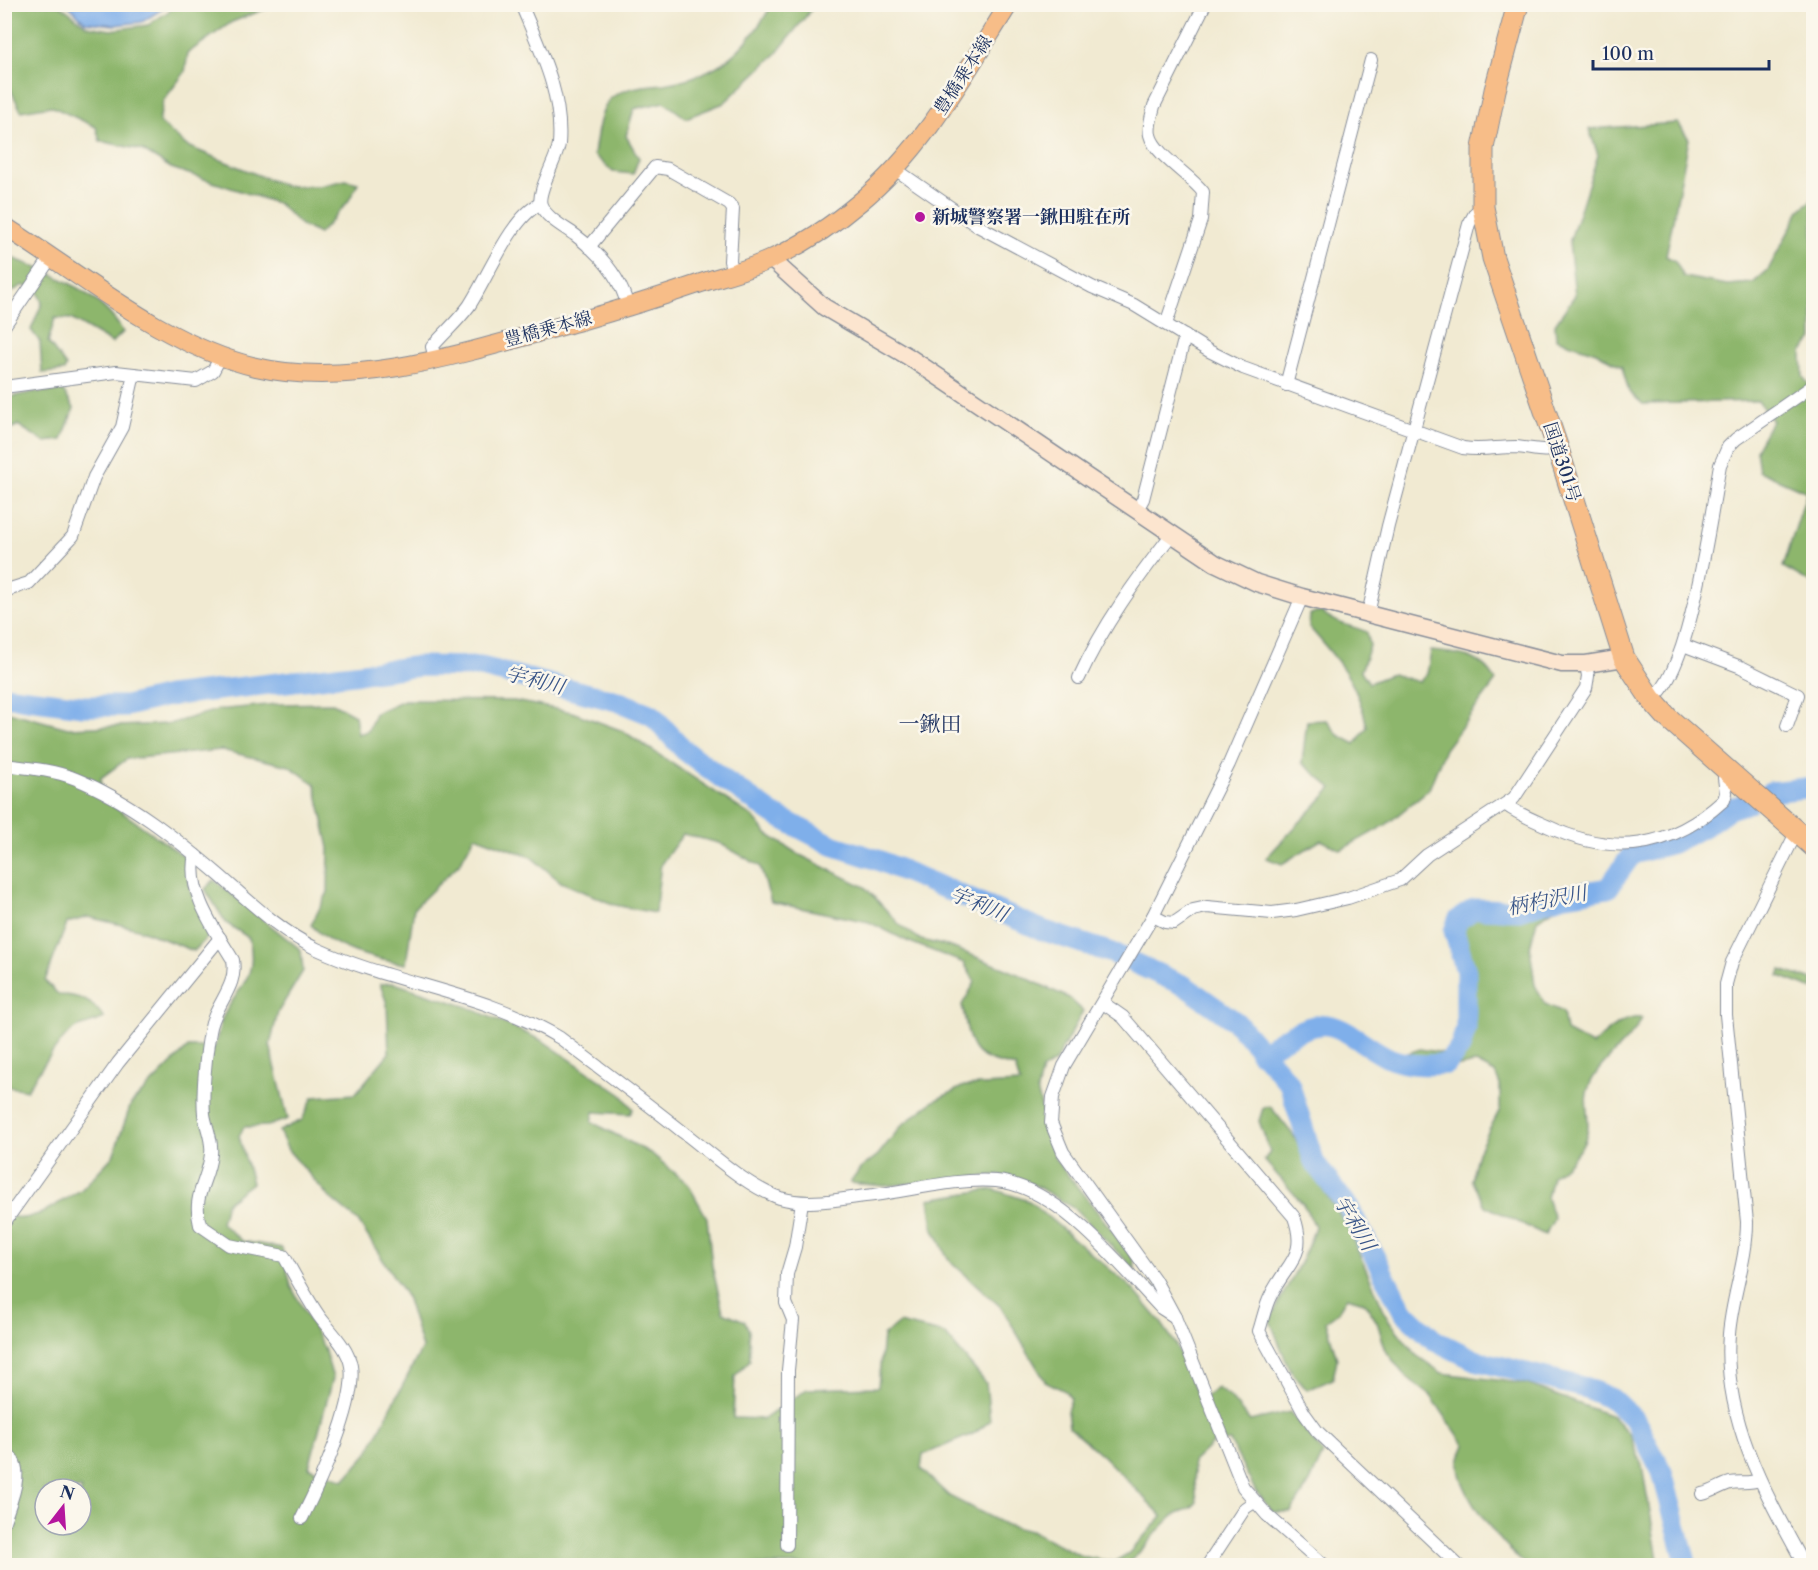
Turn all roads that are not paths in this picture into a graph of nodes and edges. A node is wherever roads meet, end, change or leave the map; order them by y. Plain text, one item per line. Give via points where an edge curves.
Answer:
1 (521, 4) edge
2 (1009, 4) edge
3 (1206, 4) edge
4 (1518, 4) edge
5 (1371, 60) dead end
6 (895, 168) junction
7 (540, 204) junction
8 (1483, 207) junction
9 (4, 226) edge
10 (589, 247) junction
11 (52, 256) junction
12 (771, 259) junction
13 (733, 273) junction
14 (628, 307) junction
15 (1166, 324) junction
16 (4, 327) edge
17 (1185, 336) junction
18 (221, 356) junction
19 (435, 358) junction
20 (134, 374) junction
21 (1286, 385) junction
22 (1814, 385) edge
23 (4, 387) edge
24 (1416, 431) junction
25 (1558, 450) junction
26 (1137, 510) junction
27 (1172, 534) junction
28 (4, 591) edge
29 (1302, 597) junction
30 (1368, 614) junction
31 (1683, 645) junction
32 (1624, 658) junction
33 (1586, 664) junction
34 (1079, 678) dead end
35 (1651, 699) junction
36 (1787, 726) dead end
37 (4, 765) edge
38 (1730, 774) junction
39 (1506, 805) junction
40 (1806, 840) edge
41 (195, 855) junction
42 (1153, 916) junction
43 (220, 938) junction
44 (1104, 1002) junction
45 (802, 1202) junction
46 (4, 1223) edge
47 (1175, 1317) junction
48 (4, 1451) edge
49 (1759, 1480) junction
50 (1702, 1494) dead end
51 (1254, 1502) junction
52 (302, 1518) dead end
53 (4, 1521) edge
54 (787, 1545) dead end
55 (1207, 1566) edge
56 (1325, 1566) edge
57 (1459, 1566) edge
58 (1805, 1566) edge

1 - 7 street via 551,76 560,125 558,148 540,194
2 - 6 main road, 豊橋乗本線 via 942,107
3 - 15 street via 1150,121 1150,135 1156,147 1203,192 1202,220
4 - 8 highway, 国道301号 via 1483,148
5 - 21 street
6 - 12 main road, 豊橋乗本線 via 861,202 824,230
6 - 15 street via 976,225
7 - 10 street via 550,217
7 - 19 street via 518,224 469,305 432,348
8 - 24 street via 1469,224
8 - 25 highway, 国道301号 via 1493,258
9 - 11 main road, 豊橋乗本線
10 - 13 street via 655,167 668,169 733,209
10 - 14 street via 610,269
11 - 16 street
11 - 18 main road, 豊橋乗本線 via 159,328
12 - 13 main road, 豊橋乗本線
12 - 26 street via 824,307 909,357
13 - 14 main road, 豊橋乗本線
14 - 19 main road, 豊橋乗本線
15 - 17 street
17 - 21 street via 1243,368
17 - 26 street
18 - 19 main road, 豊橋乗本線 via 302,375 366,372
18 - 20 street via 213,371 196,381
20 - 23 street via 94,374
20 - 28 street via 122,427 94,477 74,536 29,583
21 - 24 street
22 - 31 street via 1728,447 1720,465
24 - 25 street via 1478,451 1514,447
24 - 30 street
25 - 32 highway, 国道301号
26 - 27 street
27 - 29 street via 1225,568
27 - 34 street via 1122,599
29 - 30 street
29 - 42 street via 1228,764
30 - 33 street via 1562,664
31 - 35 street via 1660,694
31 - 36 street via 1798,694
32 - 33 street
32 - 35 highway, 国道301号
33 - 39 street via 1586,688
35 - 38 highway, 国道301号
37 - 41 street via 76,779 127,807
38 - 39 street via 1724,778 1724,800 1680,833 1630,846 1581,841
38 - 40 highway, 国道301号
39 - 42 street via 1427,855 1400,880 1384,887 1272,914 1207,907 1192,910 1174,923
40 - 49 street via 1793,839 1732,962 1726,994 1747,1222 1732,1311 1729,1361 1738,1418
41 - 43 street via 192,867 197,892
41 - 45 street via 286,930 317,948 493,1006 560,1038 764,1191
42 - 44 street
43 - 46 street via 118,1063
43 - 52 street via 233,960 235,972 209,1032 204,1114 212,1141 211,1156 198,1191 196,1212 200,1225 229,1245 284,1256 351,1366 348,1398 327,1466
44 - 47 street via 1064,1066 1053,1097 1050,1123 1063,1152 1155,1280
44 - 57 street via 1123,1017 1294,1217 1301,1236 1295,1257 1272,1293 1259,1331 1304,1413 1330,1444
45 - 47 street via 969,1182 1018,1185 1065,1211 1161,1308
45 - 54 street via 787,1274 786,1303 793,1320 788,1370
47 - 51 street via 1243,1487
48 - 53 street via 16,1465 17,1480
49 - 50 street via 1731,1483
49 - 58 street
51 - 55 street via 1245,1508
51 - 56 street

